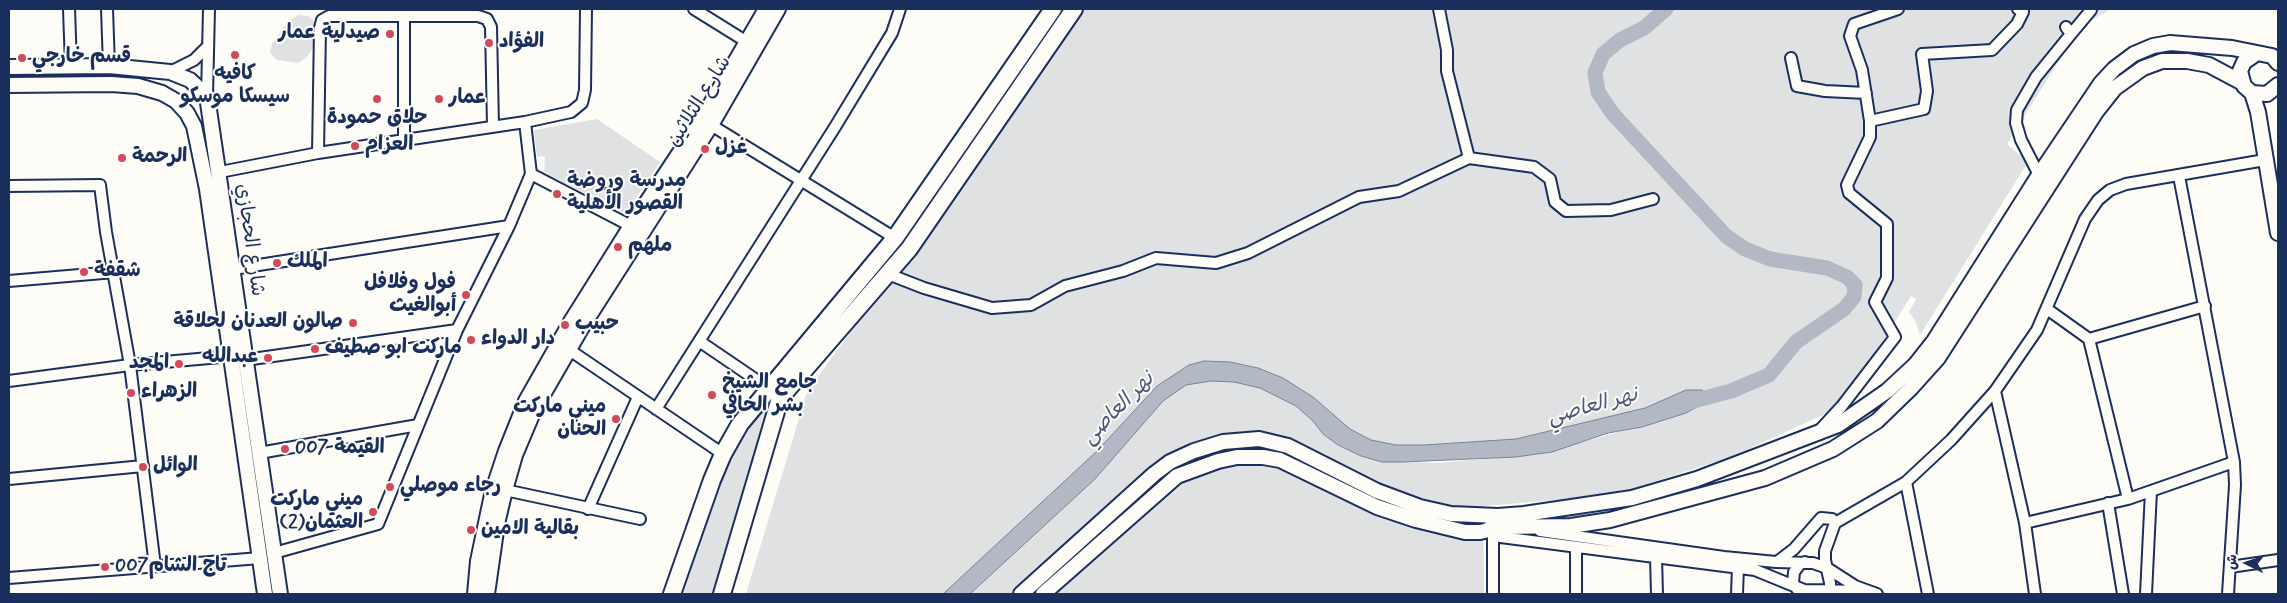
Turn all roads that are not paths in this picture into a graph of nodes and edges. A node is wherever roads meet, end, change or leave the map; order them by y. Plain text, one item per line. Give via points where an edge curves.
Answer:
1 (69, 9) edge
2 (107, 9) edge
3 (209, 9) edge
4 (586, 9) edge
5 (694, 9) edge
6 (766, 9) edge
7 (778, 9) edge
8 (900, 9) edge
9 (1053, 9) edge
10 (1074, 9) edge
11 (1439, 9) edge
12 (1898, 9) edge
13 (2018, 9) edge
14 (2091, 10) dead end
15 (404, 16) junction
16 (746, 42) junction
17 (207, 47) junction
18 (2257, 53) junction
19 (1791, 58) dead end
20 (2276, 59) edge
21 (71, 66) junction
22 (109, 66) junction
23 (9, 67) edge
24 (170, 72) junction
25 (2241, 82) junction
26 (9, 85) edge
27 (2278, 85) edge
28 (162, 93) junction
29 (1866, 93) junction
30 (2252, 93) junction
31 (207, 96) junction
32 (187, 113) junction
33 (1870, 121) junction
34 (525, 122) junction
35 (711, 125) junction
36 (492, 126) junction
37 (404, 139) junction
38 (318, 153) junction
39 (1469, 158) junction
40 (2265, 160) junction
41 (531, 174) junction
42 (2039, 175) junction
43 (2179, 176) junction
44 (220, 179) junction
45 (802, 179) junction
46 (9, 186) edge
47 (207, 189) junction
48 (1653, 199) dead end
49 (509, 226) junction
50 (631, 226) junction
51 (2278, 233) edge
52 (895, 238) junction
53 (233, 269) junction
54 (115, 272) junction
55 (888, 274) junction
56 (9, 281) edge
57 (2205, 306) junction
58 (2047, 309) junction
59 (577, 323) junction
60 (457, 330) junction
61 (2089, 339) junction
62 (699, 341) junction
63 (568, 349) junction
64 (238, 358) junction
65 (130, 365) junction
66 (9, 381) edge
67 (1995, 391) junction
68 (775, 393) junction
69 (638, 397) junction
70 (656, 409) junction
71 (418, 425) junction
72 (1814, 435) junction
73 (260, 453) junction
74 (722, 454) junction
75 (2234, 462) junction
76 (143, 466) junction
77 (9, 479) edge
78 (1906, 482) junction
79 (505, 490) junction
80 (2151, 491) junction
81 (2128, 498) junction
82 (2108, 503) junction
83 (588, 510) junction
84 (640, 519) dead end
85 (1527, 520) junction
86 (1835, 523) junction
87 (2025, 523) junction
88 (1490, 527) junction
89 (1581, 536) junction
90 (274, 553) junction
91 (1656, 557) junction
92 (260, 558) junction
93 (2278, 560) edge
94 (1776, 562) junction
95 (1805, 562) junction
96 (155, 566) junction
97 (1738, 566) junction
98 (2230, 566) junction
99 (1827, 568) junction
100 (9, 578) edge
101 (1797, 591) edge
102 (1830, 592) edge
103 (1872, 593) edge
104 (265, 594) edge
105 (280, 594) edge
106 (475, 594) edge
107 (488, 594) edge
108 (672, 594) edge
109 (722, 594) edge
110 (1021, 594) edge
111 (1043, 594) edge
112 (1493, 594) edge
113 (1576, 594) edge
114 (1657, 594) edge
115 (1737, 594) edge
116 (1928, 594) edge
117 (2035, 594) edge
118 (2123, 594) edge
119 (2146, 594) edge
120 (2228, 594) edge

1 - 21 street
2 - 22 street
3 - 17 street
4 - 34 street via 582,103 571,112
5 - 16 street
6 - 16 main road
7 - 35 main road, شارع الثلاثين
8 - 45 street via 892,33
9 - 52 highway
10 - 55 highway via 909,249
11 - 39 street via 1447,50 1446,70
12 - 29 street via 1854,24 1850,36
13 - 33 street via 2023,12 2017,24 1992,50 1922,54 1927,91 1924,109
14 - 42 street via 2068,30 2017,110 2016,123 2021,140
15 - 36 street via 478,16 487,19 491,27
15 - 37 street
15 - 38 street via 329,16 322,20
16 - 50 main road via 702,119
17 - 24 street via 194,60
17 - 31 street
18 - 20 main road
18 - 25 main road via 2244,62 2240,71
18 - 42 main road via 2170,43 2134,54 2101,83
19 - 29 street via 1797,86
21 - 22 main road
21 - 23 main road
22 - 24 main road
24 - 28 main road
24 - 31 main road via 190,80
25 - 30 main road
25 - 89 main road via 2209,65 2187,60 2162,61 2143,68 2115,88 2096,112 1938,358 1877,422 1833,449 1765,478 1610,520
26 - 28 main road via 111,84 138,86
27 - 30 main road via 2267,94
28 - 32 main road
29 - 33 street
30 - 40 main road
31 - 32 main road
31 - 44 main road, شارع الحجازي
32 - 47 main road via 198,140
33 - 72 street via 1870,137 1847,185 1849,193 1887,224 1887,278 1876,302 1895,337 1842,406
34 - 36 street
34 - 41 street
35 - 45 street
35 - 59 main road, شارع الثلاثين
36 - 37 street
37 - 38 street
38 - 44 street
39 - 48 street via 1534,167 1550,179 1555,202 1566,210 1611,210
39 - 55 street via 1399,191 1359,198 1248,253 1216,263 1156,258 1124,271 1065,286 1032,304 992,308
40 - 43 street
40 - 51 main road
41 - 49 street
41 - 50 street
42 - 72 main road via 1934,341 1915,365 1865,408 1838,426
43 - 57 street
43 - 58 street via 2126,184 2110,190 2098,200 2085,219
44 - 47 main road
44 - 53 main road, شارع الحجازي
45 - 52 street
45 - 62 street
46 - 54 street via 100,185
47 - 64 main road
49 - 53 street
49 - 60 street
50 - 59 main road
52 - 68 highway
53 - 64 main road, شارع الحجازي
54 - 56 street
54 - 65 street
55 - 68 highway
57 - 61 street
57 - 75 street
58 - 61 street
58 - 67 street via 2024,351
59 - 63 main road, شارع الثلاثين
59 - 106 main road via 526,401 506,451 485,523
60 - 64 street
60 - 71 street
61 - 81 street
62 - 68 street
62 - 70 street
63 - 69 street
63 - 79 main road, شارع الثلاثين via 524,432
64 - 65 street
64 - 73 main road, شارع الحجازي
64 - 92 main road
65 - 66 street
65 - 76 street
67 - 78 street via 1951,440
67 - 87 street
68 - 74 highway via 740,424
68 - 109 highway
69 - 70 street
69 - 83 street
70 - 74 street
71 - 73 street
71 - 90 street via 378,524
72 - 85 main road via 1697,479 1632,498
73 - 90 main road, شارع الحجازي
74 - 108 highway
75 - 80 street
75 - 98 street
76 - 77 street
76 - 96 street
78 - 86 street
78 - 116 street
79 - 83 street
79 - 107 main road, شارع الثلاثين
80 - 81 street
80 - 119 street
81 - 82 street
82 - 87 street
82 - 118 street
83 - 84 street
85 - 88 main road
85 - 89 main road
86 - 94 street via 1832,519 1821,518 1794,549
86 - 99 street via 1825,551
87 - 117 street
88 - 89 street
88 - 110 main road via 1377,491 1288,446 1259,440 1223,442 1170,462 1154,474
88 - 111 main road via 1465,532 1416,520 1377,507 1280,460 1263,456 1237,457 1176,476
88 - 112 street
89 - 91 street
89 - 94 street
89 - 113 street
90 - 105 main road, شارع الحجازي
91 - 97 street
91 - 114 street
92 - 96 street
92 - 104 main road
93 - 98 street
94 - 95 street
95 - 99 street
95 - 101 street via 1794,572 1793,583
96 - 100 street
97 - 101 street via 1763,572
97 - 115 street
98 - 120 street
99 - 102 street
99 - 103 street via 1845,581
101 - 102 street
102 - 103 street

